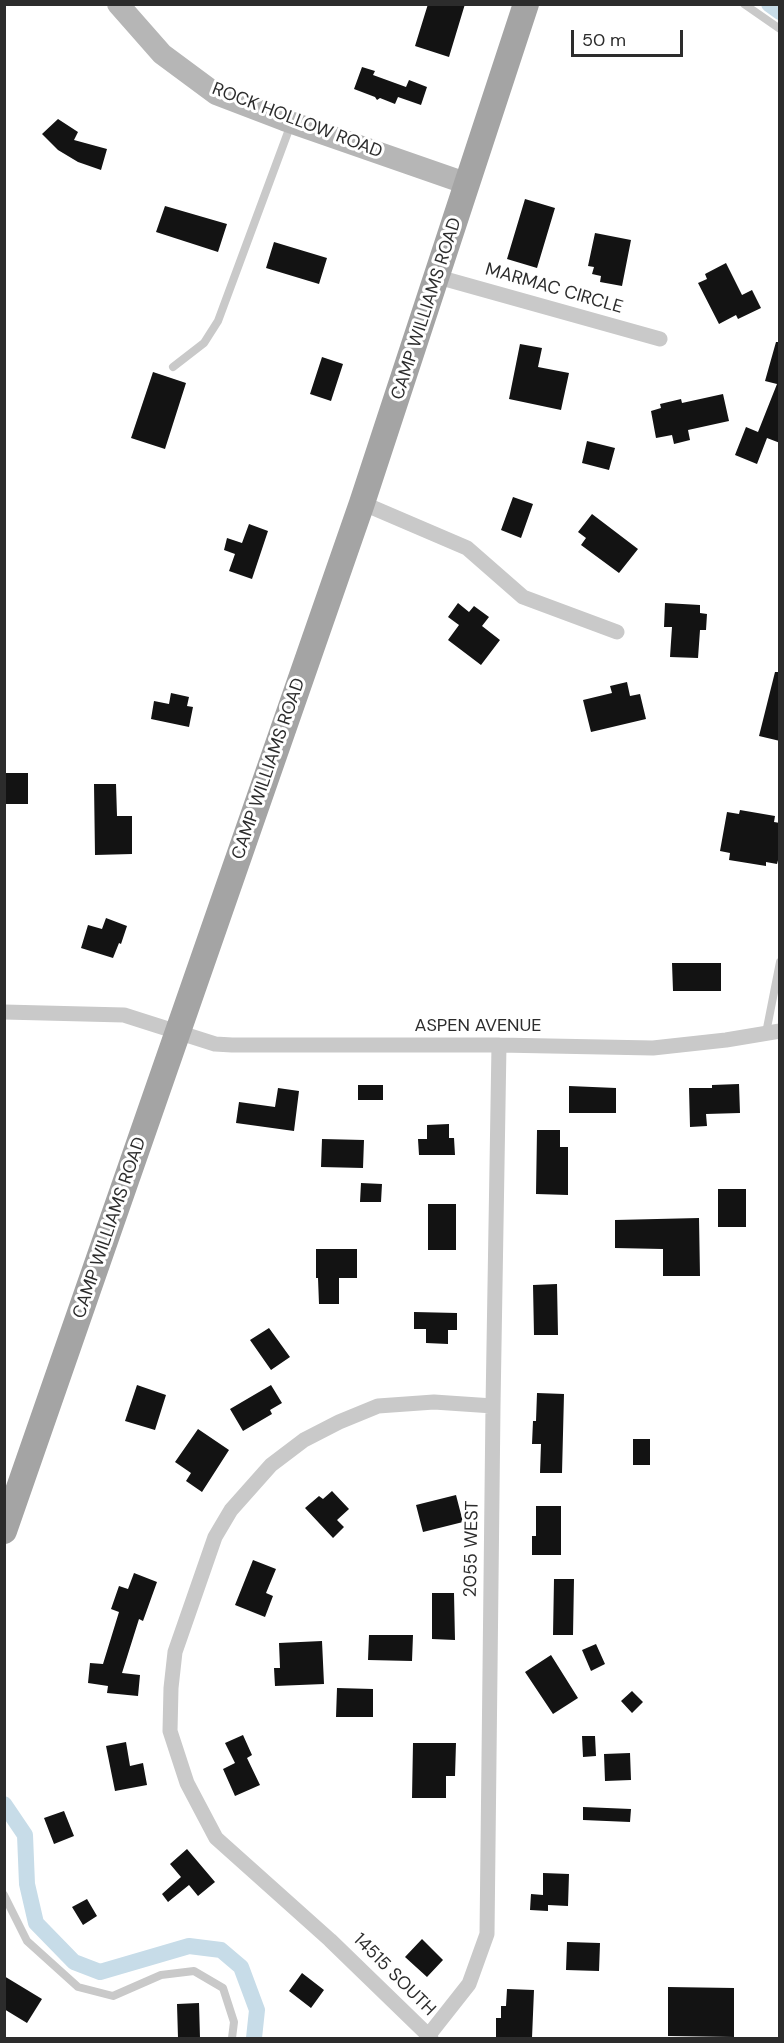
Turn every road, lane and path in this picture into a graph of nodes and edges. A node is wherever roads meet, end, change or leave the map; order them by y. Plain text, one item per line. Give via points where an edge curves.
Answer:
1 (118, 4) edge
2 (526, 4) edge
3 (744, 4) edge
4 (780, 29) edge
5 (292, 123) junction
6 (468, 184) junction
7 (438, 277) junction
8 (660, 339) dead end
9 (173, 367) dead end
10 (362, 503) junction
11 (617, 632) dead end
12 (780, 962) edge
13 (4, 1012) edge
14 (773, 1032) edge
15 (178, 1033) junction
16 (499, 1045) junction
17 (493, 1406) junction
18 (4, 1531) edge
19 (4, 1896) edge
20 (429, 2037) edge
21 (232, 2038) edge

1 - 5 street, ROCK HOLLOW ROAD via 162,54 216,94
2 - 6 main road, CAMP WILLIAMS ROAD
3 - 4 lane
5 - 6 street, ROCK HOLLOW ROAD
5 - 9 lane via 218,321 204,343
6 - 7 main road, CAMP WILLIAMS ROAD
7 - 8 street, MARMAC CIRCLE
7 - 10 main road, CAMP WILLIAMS ROAD
10 - 11 street via 467,548 523,597
10 - 15 main road, CAMP WILLIAMS ROAD
12 - 14 lane
13 - 15 street, ASPEN AVENUE via 124,1015
14 - 16 street, ASPEN AVENUE via 653,1048
15 - 16 street, ASPEN AVENUE via 232,1045
15 - 18 main road, CAMP WILLIAMS ROAD
16 - 17 street, 2055 WEST
17 - 20 street, 2055 WEST via 488,1934 469,1984
17 - 20 street, 14515 SOUTH via 434,1402 378,1407 304,1440 271,1466 231,1510 215,1537 175,1652 171,1688 170,1731 187,1783 216,1838 330,1940
19 - 21 lane via 27,1941 78,1987 112,1996 161,1975 194,1971 224,1988 234,2022

